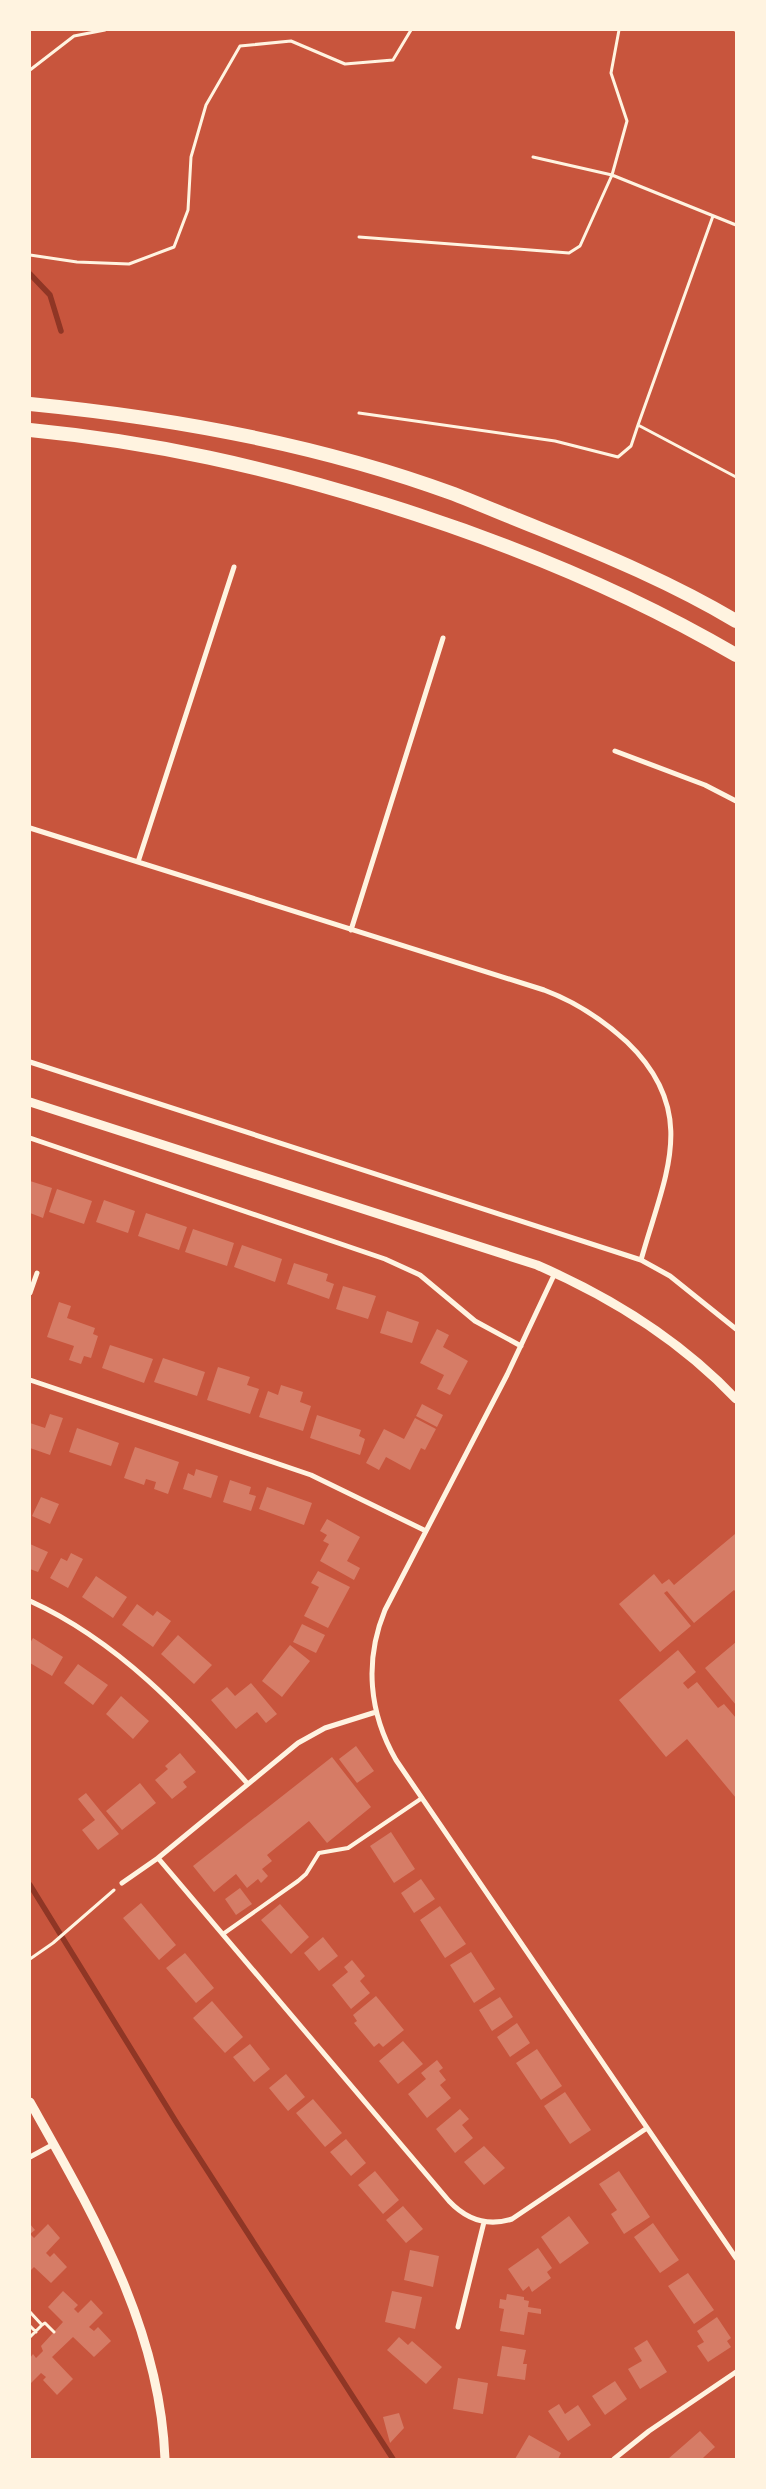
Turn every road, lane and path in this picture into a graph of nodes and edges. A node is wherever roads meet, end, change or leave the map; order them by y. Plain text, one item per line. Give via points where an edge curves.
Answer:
1 (105, 30) edge
2 (411, 30) edge
3 (619, 30) edge
4 (30, 70) edge
5 (533, 157) dead end
6 (612, 175) junction
7 (713, 216) junction
8 (736, 225) edge
9 (360, 237) dead end
10 (30, 255) edge
11 (30, 404) edge
12 (359, 413) dead end
13 (638, 424) junction
14 (30, 430) edge
15 (736, 477) edge
16 (234, 567) dead end
17 (736, 621) edge
18 (443, 638) dead end
19 (736, 655) edge
20 (615, 751) dead end
21 (736, 801) edge
22 (30, 828) edge
23 (138, 862) junction
24 (351, 930) junction
25 (30, 1062) edge
26 (30, 1102) edge
27 (30, 1138) edge
28 (641, 1260) junction
29 (37, 1273) dead end
30 (556, 1273) junction
31 (30, 1294) edge
32 (736, 1329) edge
33 (521, 1346) junction
34 (30, 1380) edge
35 (736, 1399) edge
36 (426, 1531) junction
37 (30, 1601) edge
38 (376, 1712) junction
39 (247, 1783) junction
40 (422, 1798) junction
41 (158, 1858) junction
42 (122, 1883) joint
43 (223, 1934) junction
44 (30, 1959) edge
45 (30, 2102) edge
46 (647, 2128) junction
47 (54, 2144) junction
48 (30, 2157) edge
49 (484, 2222) junction
50 (736, 2258) edge
51 (30, 2312) edge
52 (42, 2325) junction
53 (30, 2326) edge
54 (458, 2328) dead end
55 (36, 2332) junction
56 (54, 2332) dead end
57 (30, 2337) edge
58 (736, 2372) edge
59 (165, 2459) edge
60 (614, 2459) edge

1 - 4 path via 74,36
2 - 10 path via 393,60 345,64 291,41 240,46 206,105 191,157 188,210 174,247 129,264 77,262
3 - 6 path via 611,73 628,121
5 - 6 path
6 - 7 path
6 - 9 path via 580,246 569,253
7 - 8 path
7 - 13 path
11 - 17 highway via 115,412 228,432 387,472 453,494 592,550
12 - 13 path via 555,441 618,457 631,446
13 - 15 path
14 - 19 highway via 206,455 298,477 453,525 554,564 635,601
16 - 23 street
18 - 24 street
20 - 21 street
22 - 23 street
23 - 24 street
24 - 28 street via 564,998 600,1019 643,1059 662,1086 671,1130 665,1178
25 - 28 street
26 - 30 street
27 - 33 street via 385,1258 420,1275 475,1320
28 - 32 street via 670,1276
29 - 31 street
30 - 33 street
30 - 35 street via 605,1298 661,1334 709,1372
33 - 36 street
34 - 36 street via 312,1475
36 - 38 street via 379,1625 374,1643 371,1676
37 - 39 street via 89,1635 140,1673 195,1725
38 - 39 street via 311,1734
38 - 40 street via 390,1748
39 - 41 street
40 - 43 lane via 348,1848 319,1853 298,1881
40 - 46 street
41 - 42 street
41 - 43 street
42 - 44 path
43 - 49 street via 449,2201 469,2218
45 - 47 street
46 - 49 street via 512,2219 501,2223
46 - 50 street
47 - 48 street
47 - 59 street via 91,2212 133,2303 157,2393
49 - 54 street
51 - 52 path
52 - 55 path
52 - 56 path via 45,2322
53 - 55 path
55 - 57 path
58 - 60 street

